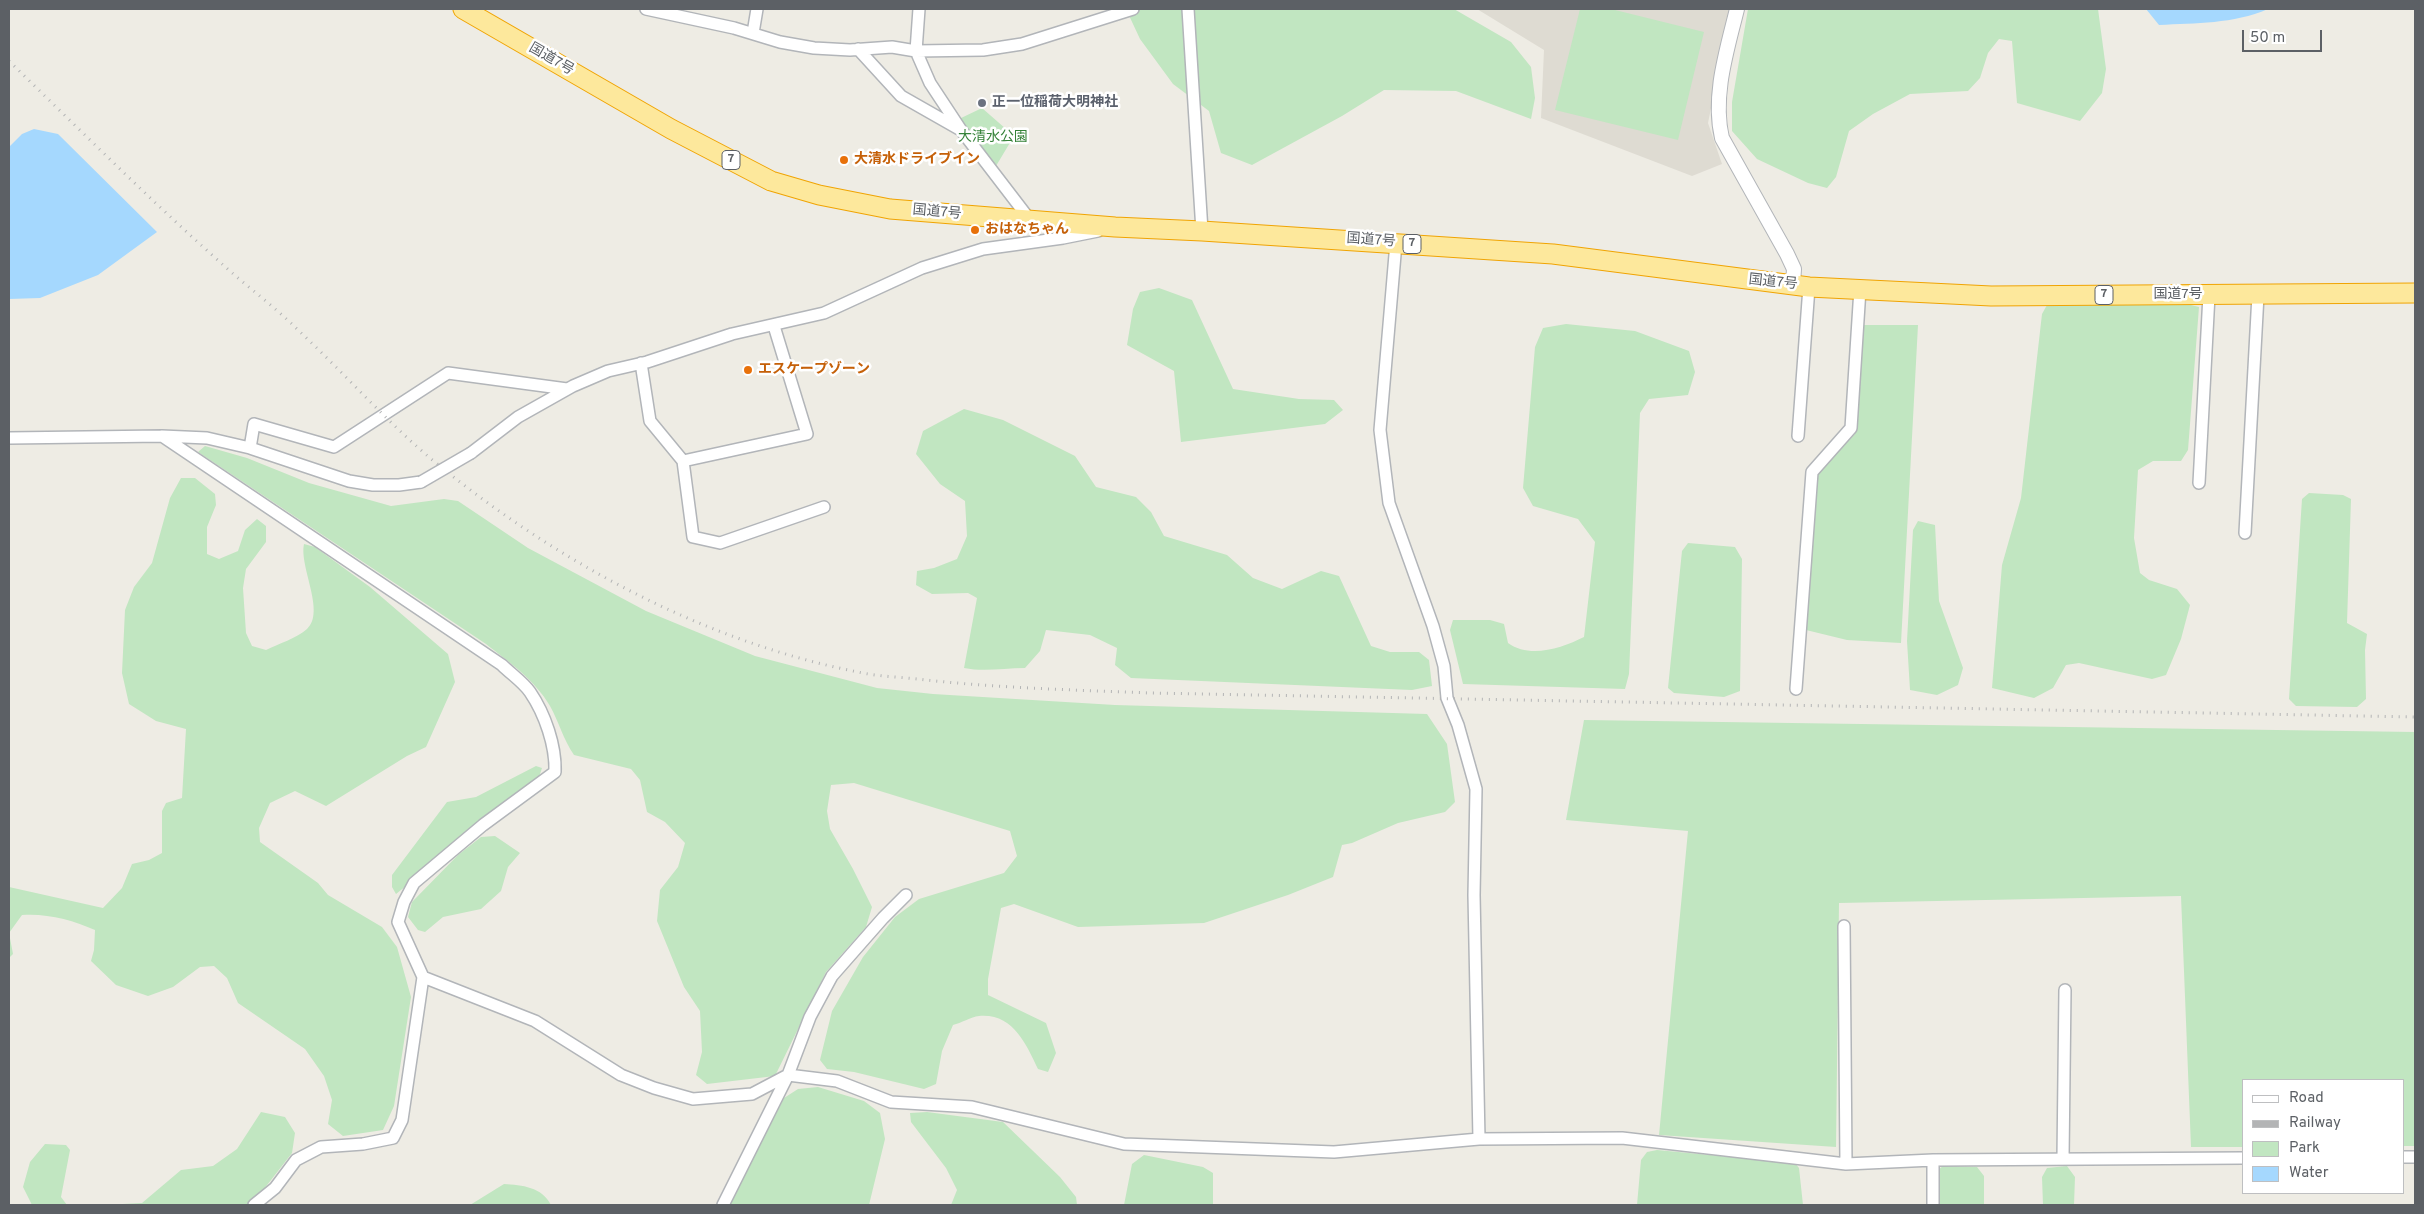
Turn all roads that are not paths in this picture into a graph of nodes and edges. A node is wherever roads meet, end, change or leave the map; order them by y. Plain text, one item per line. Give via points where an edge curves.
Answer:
1 (463, 9) edge
2 (646, 9) edge
3 (757, 9) edge
4 (919, 9) edge
5 (1133, 9) edge
6 (1188, 9) edge
7 (1737, 9) edge
8 (753, 33) junction
9 (858, 49) junction
10 (916, 52) junction
11 (961, 130) junction
12 (1030, 220) junction
13 (1115, 228) junction
14 (1202, 230) junction
15 (1396, 243) junction
16 (1801, 285) junction
17 (1860, 289) junction
18 (2415, 293) edge
19 (2209, 295) junction
20 (2258, 295) junction
21 (774, 326) junction
22 (641, 363) junction
23 (567, 389) junction
24 (162, 436) junction
25 (1798, 436) dead end
26 (9, 438) edge
27 (250, 448) junction
28 (683, 461) junction
29 (2199, 483) dead end
30 (824, 507) dead end
31 (2245, 533) dead end
32 (1796, 689) dead end
33 (906, 896) dead end
34 (1844, 926) dead end
35 (423, 977) junction
36 (2065, 990) dead end
37 (788, 1075) junction
38 (1479, 1139) junction
39 (2063, 1158) junction
40 (2242, 1158) edge
41 (1933, 1160) junction
42 (1846, 1164) junction
43 (254, 1205) edge
44 (723, 1205) edge
45 (1933, 1205) edge

1 - 12 highway, 国道7号 / 7 via 671,129 771,181 819,195 890,209
2 - 8 street
3 - 8 street
4 - 10 street
5 - 10 street via 1022,44 983,50
6 - 14 street
7 - 16 street via 1718,108 1722,138
8 - 9 street via 814,48
9 - 10 street via 892,47
9 - 11 street via 901,96
10 - 11 street via 930,83
11 - 12 street
12 - 13 highway, 国道7号 / 7
13 - 14 highway, 国道7号 / 7
13 - 21 street via 983,249 922,268 824,313
14 - 15 highway, 国道7号 / 7
15 - 16 highway, 国道7号 / 7 via 1553,254
15 - 38 street via 1380,430 1389,503 1433,626 1444,666 1447,698 1476,789 1474,895
16 - 17 highway, 国道7号 / 7
16 - 25 street
17 - 19 highway, 国道7号 / 7 via 1991,296
17 - 32 street via 1851,428 1812,472
18 - 20 highway, 国道7号 / 7
19 - 20 highway, 国道7号 / 7
19 - 29 street
20 - 31 street
21 - 22 street via 732,334
21 - 28 street via 807,434
22 - 23 street via 608,371
22 - 28 street via 650,421
23 - 27 street, bridge via 518,417 471,453 421,482 373,485 349,481
23 - 27 street via 448,373 334,447 254,424
24 - 26 street
24 - 27 street via 207,438
24 - 35 street via 502,665 529,692 541,714 556,756 555,772 483,825 414,883 404,902 398,922
28 - 30 street via 693,537 720,543
33 - 37 street via 832,976 810,1017
34 - 42 street
35 - 37 street via 535,1021 621,1074 693,1099 752,1094
35 - 43 street via 402,1120 393,1138 321,1147 296,1160 275,1188
36 - 39 street
37 - 38 street via 837,1081 891,1102 972,1107 1124,1144 1334,1152
37 - 44 street
38 - 42 street via 1622,1138
39 - 40 street
39 - 41 street
41 - 42 street
41 - 45 street

